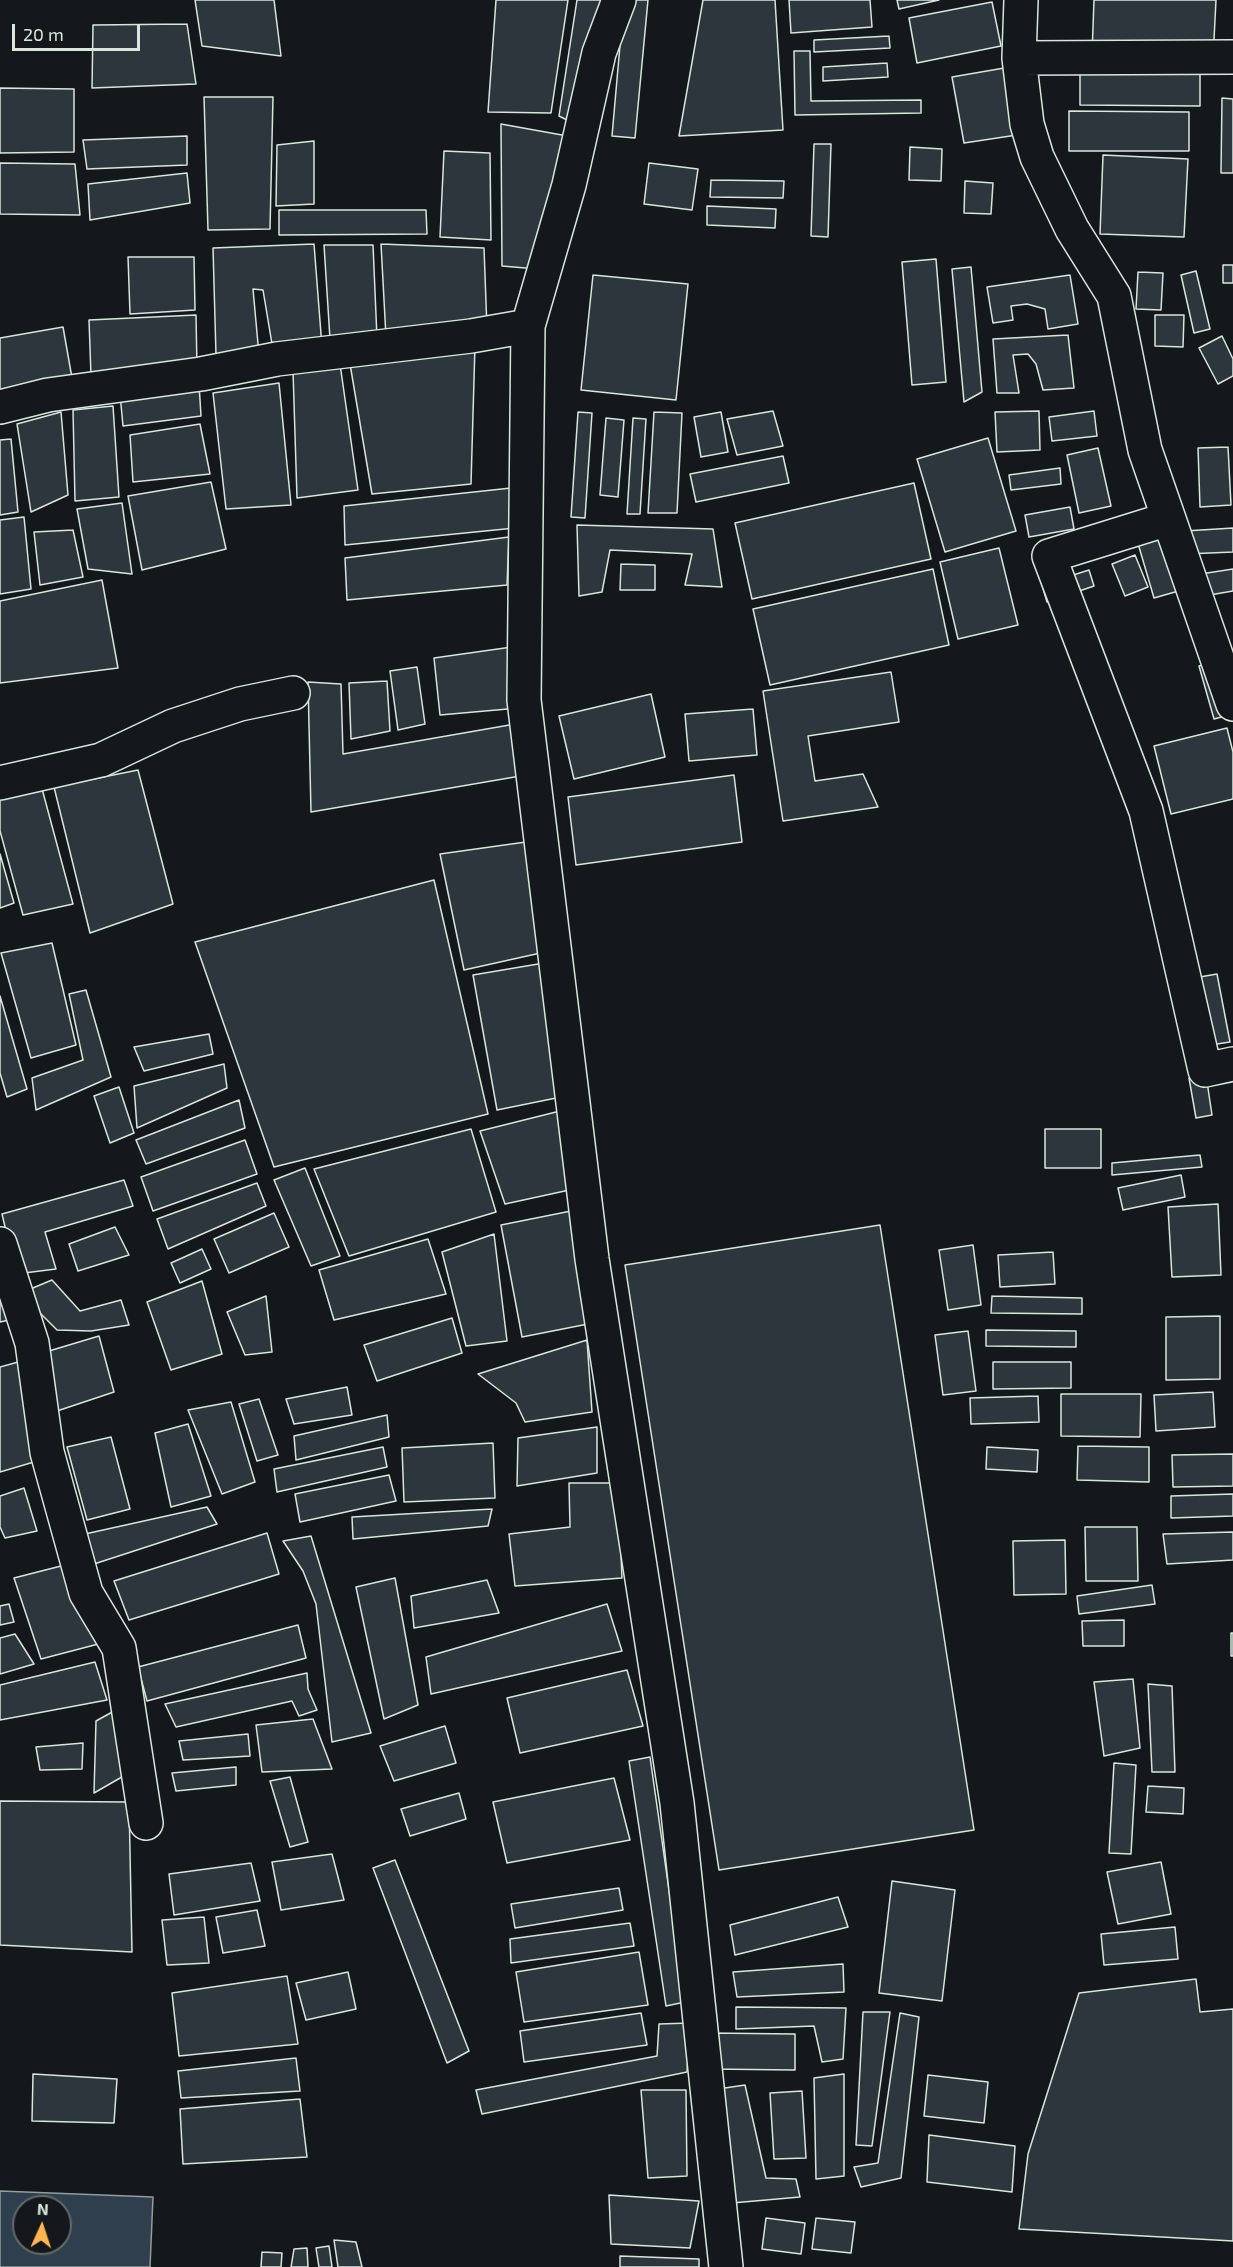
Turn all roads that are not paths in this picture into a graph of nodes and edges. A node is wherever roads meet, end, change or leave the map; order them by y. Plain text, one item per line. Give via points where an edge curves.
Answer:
1 (619, 0) edge
2 (1021, 0) edge
3 (1233, 57) edge
4 (1019, 58) junction
5 (528, 326) junction
6 (0, 407) edge
7 (1168, 519) junction
8 (293, 693) dead end
9 (1233, 704) edge
10 (0, 783) edge
11 (1233, 1064) edge
12 (0, 1244) edge
13 (146, 1823) dead end
14 (726, 2267) edge

1 - 5 street via 599,53 569,185
2 - 4 street
3 - 4 street
4 - 7 street via 1027,124 1037,158 1072,230 1114,296 1145,450
5 - 6 street via 277,358 201,374 48,395
5 - 14 street via 524,700 592,1259 677,1803
7 - 9 street
7 - 11 street via 1049,556 1146,811 1205,1070
8 - 10 street via 173,726 101,760
12 - 13 street via 32,1343 47,1452 86,1593 119,1648

